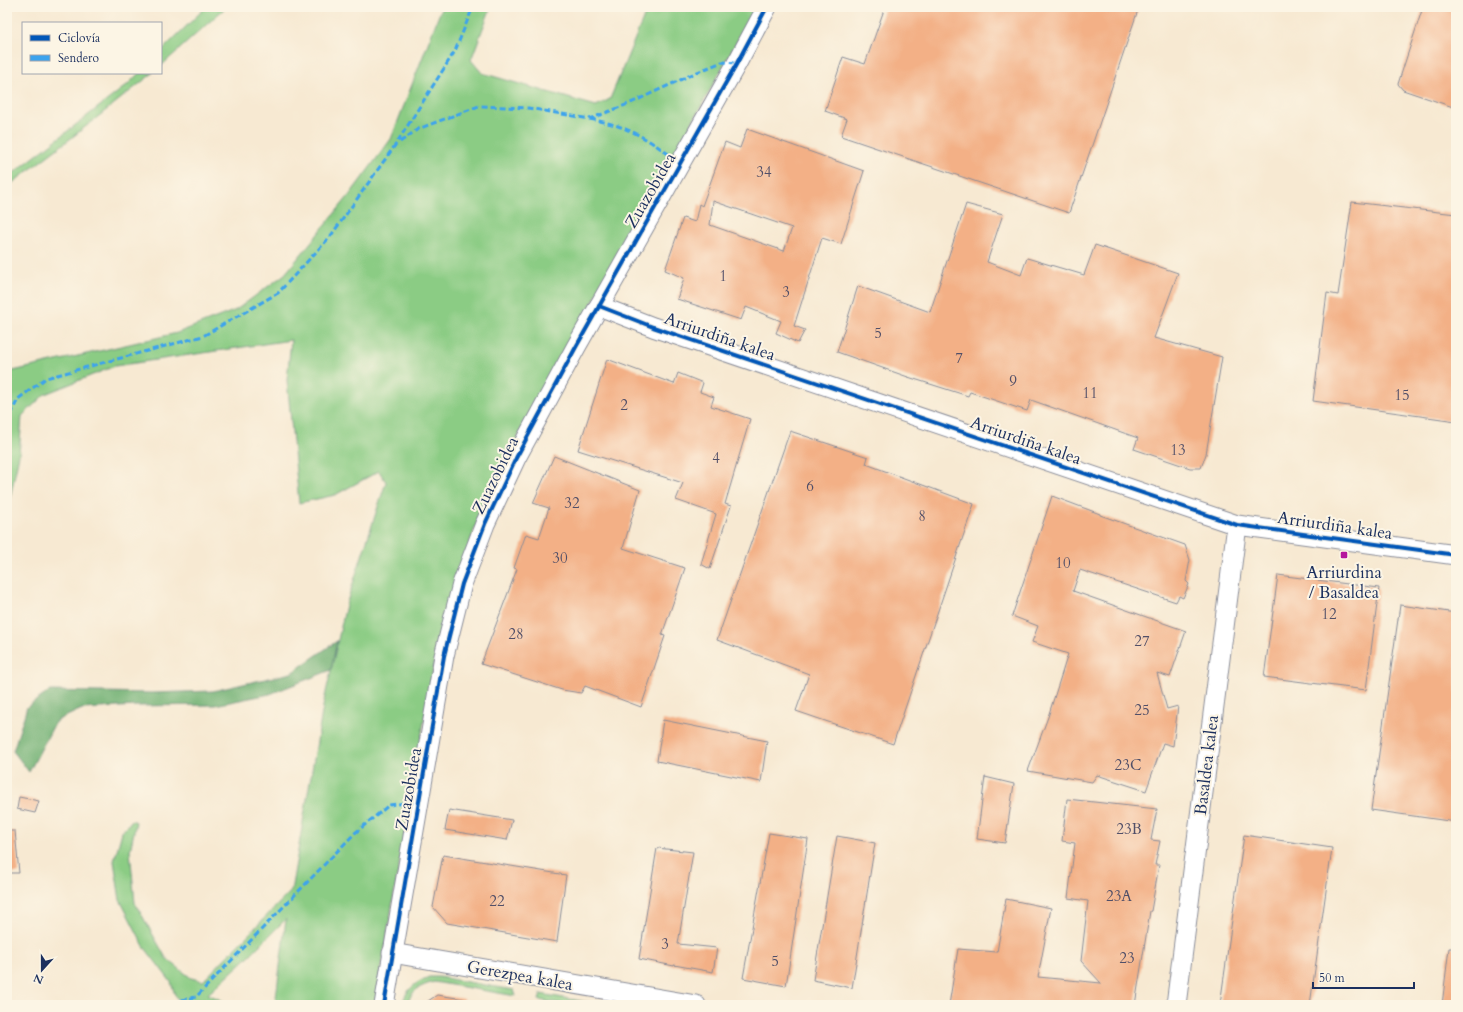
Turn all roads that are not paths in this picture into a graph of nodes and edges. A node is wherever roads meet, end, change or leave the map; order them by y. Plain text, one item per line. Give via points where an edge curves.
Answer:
1 (767, 7) edge
2 (599, 306) junction
3 (1237, 524) junction
4 (1456, 555) edge
5 (392, 953) junction
6 (384, 1005) edge
7 (696, 1005) edge
8 (1176, 1005) edge

1 - 2 street, Zuazobidea
2 - 3 street, Arriurdiña kalea via 653,327
2 - 5 street, Zuazobidea via 516,458 485,524 462,584 444,656
3 - 4 street, Arriurdiña kalea
3 - 8 street, Basaldea kalea
5 - 6 street, Zuazobidea
5 - 7 street, Gerezpea kalea

